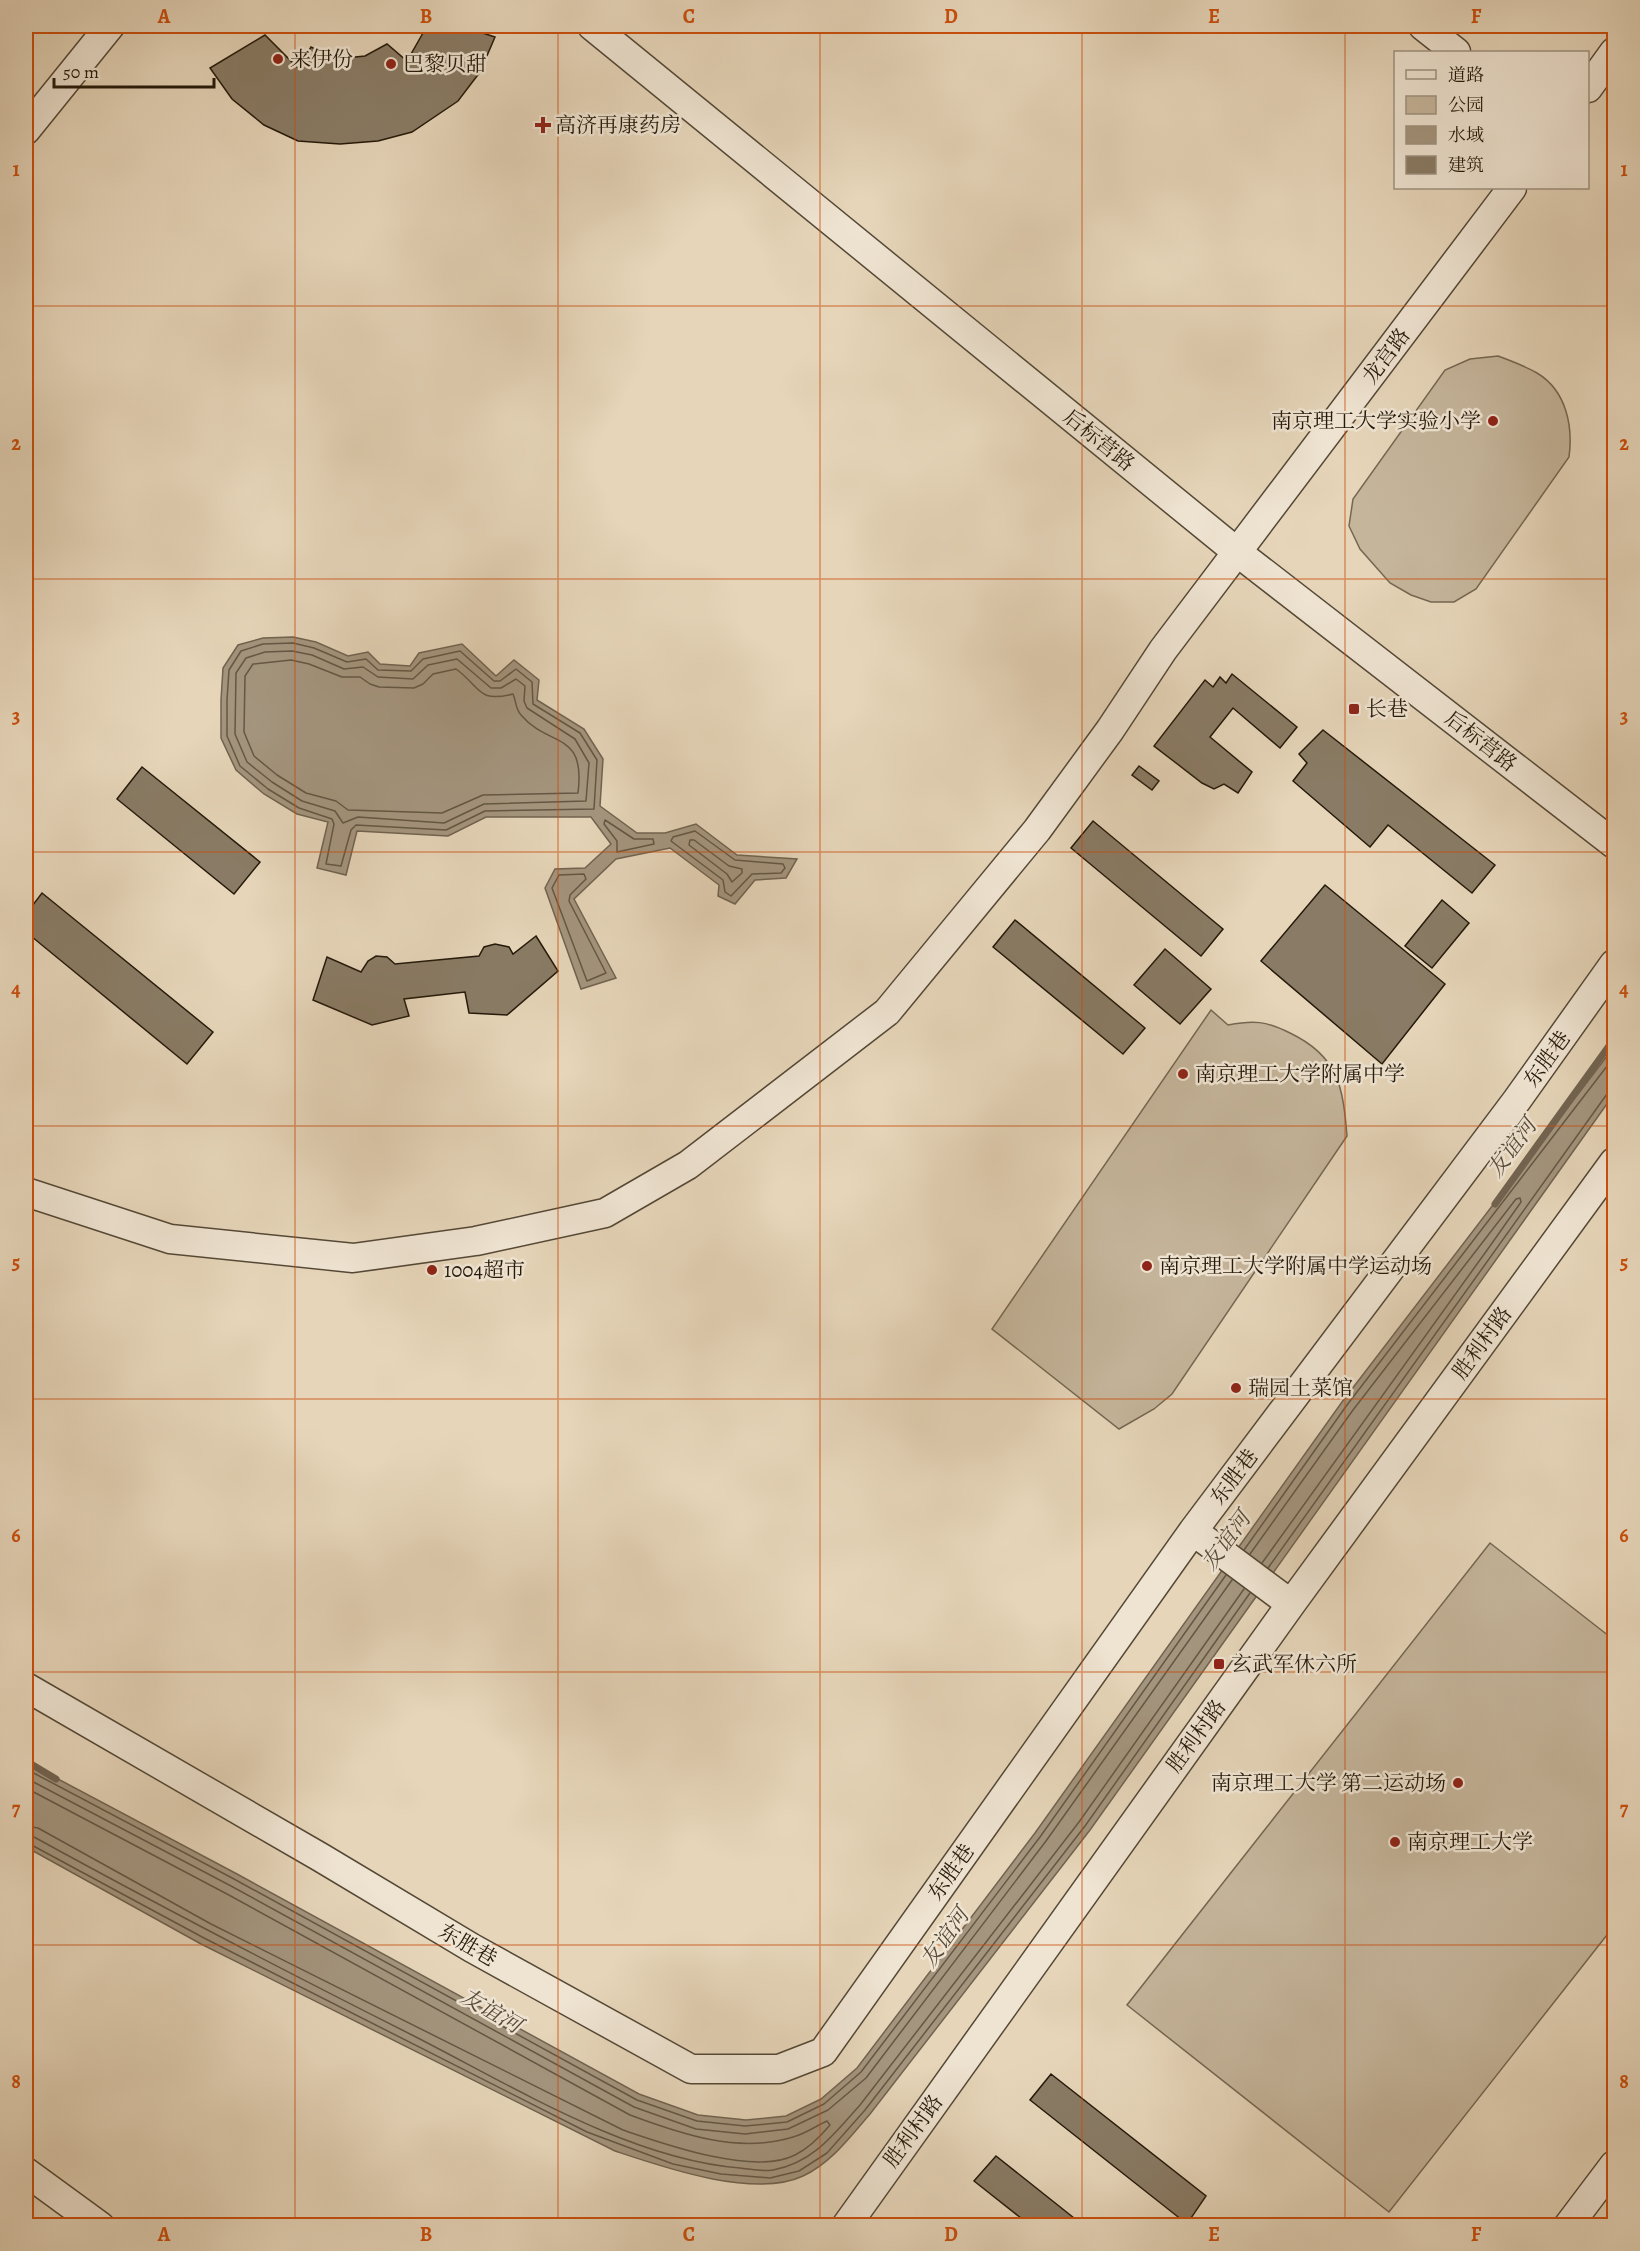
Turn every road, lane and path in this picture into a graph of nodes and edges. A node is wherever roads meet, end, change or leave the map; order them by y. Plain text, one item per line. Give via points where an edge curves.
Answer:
1 (110, 26) edge
2 (592, 26) edge
3 (1423, 26) edge
4 (1455, 51) edge
5 (1614, 52) edge
6 (1589, 85) edge
7 (26, 130) edge
8 (1511, 189) edge
9 (1237, 552) junction
10 (1614, 844) edge
11 (1614, 964) edge
12 (1614, 1162) edge
13 (26, 1192) edge
14 (1201, 1537) junction
15 (1291, 1604) junction
16 (26, 1687) edge
17 (1614, 2165) edge
18 (26, 2172) edge
19 (100, 2226) edge
20 (846, 2226) edge
21 (1568, 2226) edge

1 - 7 street
2 - 9 street, 后标营路
3 - 4 street
5 - 6 street
8 - 9 street, 龙宫路
9 - 10 street, 后标营路
9 - 13 street, 龙宫路 via 1036,830 886,1012 688,1165 605,1213 476,1240 353,1258 170,1239
11 - 14 street, 东胜巷
12 - 15 street, 胜利村路
14 - 15 street
14 - 16 street, 东胜巷 via 824,2052 778,2069 691,2069 472,1948
15 - 20 street, 胜利村路
17 - 21 street
18 - 19 street

